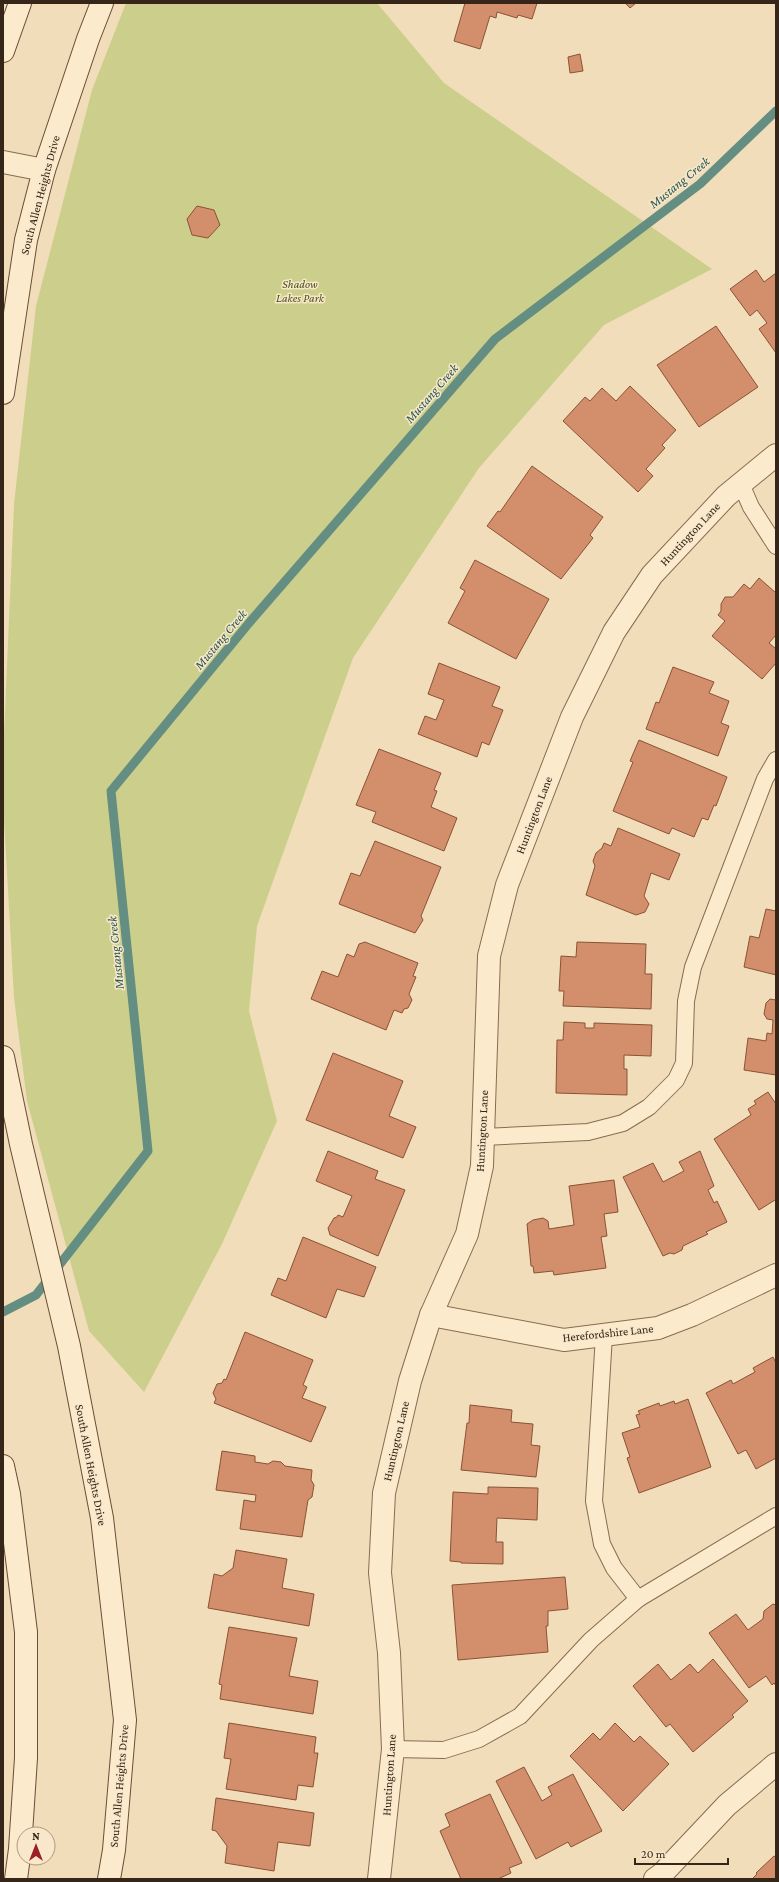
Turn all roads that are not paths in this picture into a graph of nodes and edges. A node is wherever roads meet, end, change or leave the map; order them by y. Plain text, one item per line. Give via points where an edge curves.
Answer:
1 (20, 3) edge
2 (102, 3) edge
3 (3, 51) edge
4 (3, 162) edge
5 (44, 170) junction
6 (3, 393) edge
7 (776, 455) edge
8 (741, 484) junction
9 (776, 546) edge
10 (776, 760) edge
11 (3, 1057) edge
12 (483, 1137) junction
13 (776, 1275) edge
14 (432, 1316) junction
15 (604, 1334) junction
16 (3, 1466) edge
17 (776, 1516) edge
18 (638, 1599) junction
19 (393, 1748) junction
20 (776, 1764) edge
21 (16, 1879) edge
22 (109, 1879) edge
23 (379, 1879) edge
24 (655, 1879) edge

1 - 3 street
2 - 5 street, South Allen Heights Drive
4 - 5 street
5 - 6 street, South Allen Heights Drive via 26,240
7 - 8 street, Huntington Lane
8 - 9 lane via 751,507
8 - 12 street, Huntington Lane via 726,496 652,575 614,632 572,717 507,884 489,956
10 - 12 lane via 765,780 693,967 686,1001 684,1063 676,1080 649,1107 623,1123 588,1132
11 - 22 street, South Allen Heights Drive via 69,1346 102,1518 125,1720 114,1850
12 - 14 street, Huntington Lane via 482,1166 467,1234
13 - 15 street, Herefordshire Lane via 692,1316 658,1328
14 - 15 street, Herefordshire Lane via 564,1340
14 - 19 street, Huntington Lane via 410,1381 384,1493 380,1574 389,1653
15 - 18 lane via 594,1501 602,1544 614,1568
16 - 21 street via 9,1494 26,1632 26,1758
17 - 18 lane
18 - 19 lane via 590,1640 520,1716 479,1739 444,1750
19 - 23 street, Huntington Lane
20 - 24 street via 728,1805

